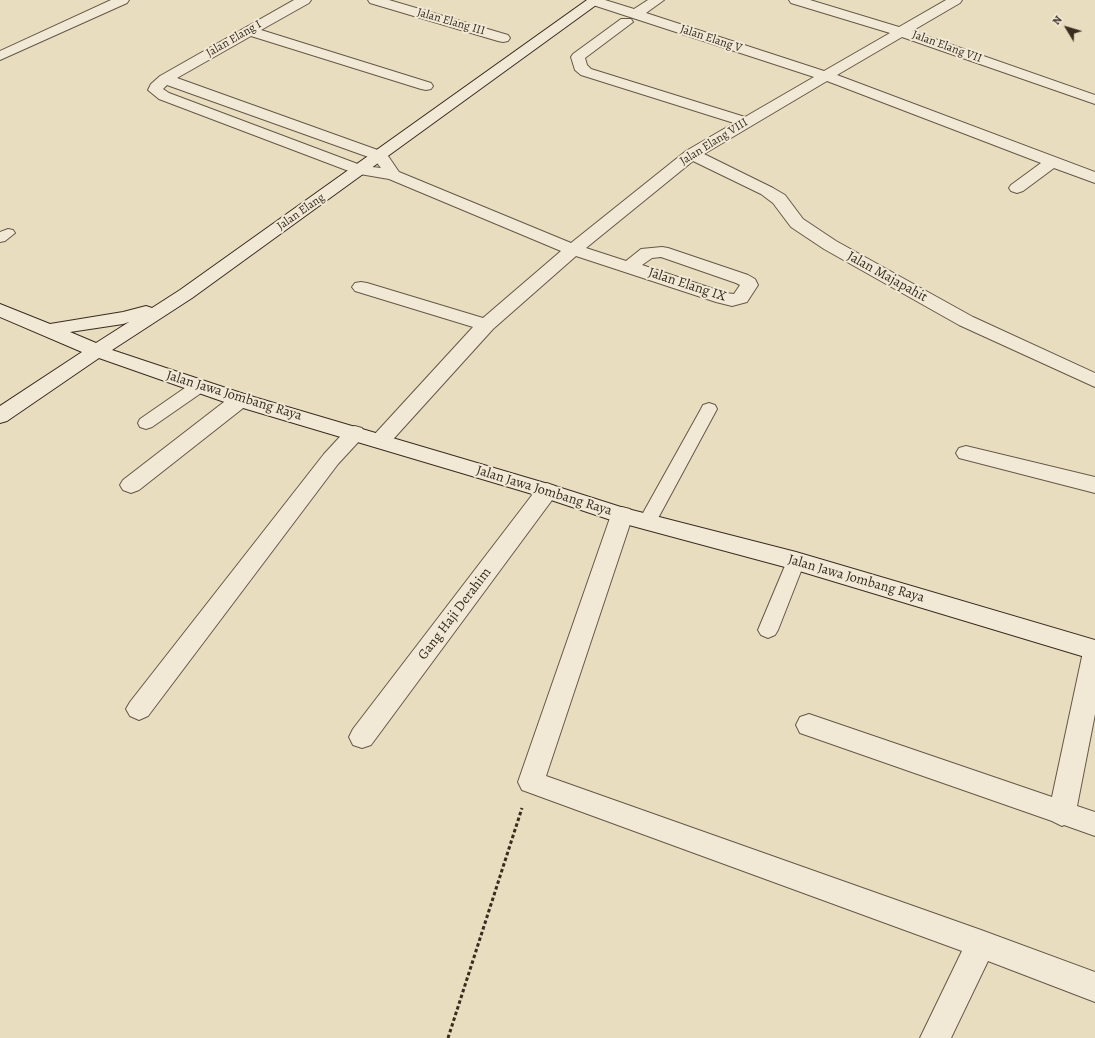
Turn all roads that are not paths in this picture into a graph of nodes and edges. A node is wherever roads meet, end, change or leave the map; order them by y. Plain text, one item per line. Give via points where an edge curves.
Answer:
1 (122, 0) edge
2 (304, 0) edge
3 (375, 0) edge
4 (596, 0) edge
5 (657, 0) edge
6 (796, 0) edge
7 (955, 0) edge
8 (631, 18) junction
9 (249, 31) junction
10 (902, 32) junction
11 (503, 38) dead end
12 (0, 56) edge
13 (826, 76) junction
14 (165, 79) junction
15 (426, 86) dead end
16 (1095, 100) edge
17 (746, 122) junction
18 (692, 154) junction
19 (380, 156) junction
20 (1052, 162) junction
21 (360, 170) junction
22 (393, 175) junction
23 (1095, 178) edge
24 (1017, 188) dead end
25 (573, 250) junction
26 (629, 267) junction
27 (360, 287) dead end
28 (166, 306) junction
29 (0, 310) edge
30 (486, 325) junction
31 (49, 330) junction
32 (97, 351) junction
33 (1095, 381) edge
34 (198, 387) junction
35 (240, 400) junction
36 (709, 409) dead end
37 (0, 416) edge
38 (146, 424) dead end
39 (355, 433) junction
40 (380, 441) junction
41 (966, 453) dead end
42 (131, 485) dead end
43 (1095, 485) edge
44 (547, 491) junction
45 (622, 515) junction
46 (647, 522) junction
47 (796, 561) junction
48 (768, 630) dead end
49 (1095, 651) edge
50 (139, 709) dead end
51 (809, 725) dead end
52 (362, 737) dead end
53 (1062, 814) junction
54 (1095, 824) edge
55 (981, 944) junction
56 (1095, 987) edge
57 (935, 1038) edge

1 - 12 street
2 - 9 street, Jalan Elang I
3 - 11 street, Jalan Elang III
4 - 8 street, Jalan Elang V
4 - 19 street, Jalan Elang
5 - 8 street
6 - 10 street, Jalan Elang VII
7 - 10 street, Jalan Elang VIII
8 - 13 street, Jalan Elang V
8 - 17 street via 578,57 580,67 586,72
9 - 14 street, Jalan Elang I
9 - 15 street
10 - 13 street, Jalan Elang VIII
10 - 16 street, Jalan Elang VII
13 - 17 street, Jalan Elang VIII
13 - 20 street, Jalan Elang V
14 - 19 street
14 - 21 street, Jalan Elang IX via 156,87 158,93
17 - 18 street, Jalan Elang VIII
18 - 25 street, Jalan Elang VIII
18 - 33 street, Jalan Majapahit via 767,191 779,199 797,223 830,245 966,321
19 - 21 street, Jalan Elang
19 - 22 street
20 - 23 street, Jalan Elang V
20 - 24 street
21 - 22 street, Jalan Elang IX
21 - 28 street, Jalan Elang
22 - 25 street, Jalan Elang IX
25 - 26 street, Jalan Elang IX
25 - 30 street, Jalan Elang VIII
26 - 26 street, Jalan Elang IX via 646,253 662,252 746,280 749,285 741,298 728,299
27 - 30 street
28 - 31 street via 123,318
28 - 32 street, Jalan Elang
29 - 31 street, Jalan Jawa Jombang Raya
30 - 40 street, Jalan Elang VIII
31 - 32 street, Jalan Jawa Jombang Raya
32 - 34 street, Jalan Jawa Jombang Raya
32 - 37 street, Jalan Elang
34 - 35 street, Jalan Jawa Jombang Raya
34 - 38 lane
35 - 39 street, Jalan Jawa Jombang Raya
35 - 42 street
36 - 46 lane
39 - 40 street, Jalan Jawa Jombang Raya
39 - 50 street via 331,459
40 - 44 street, Jalan Jawa Jombang Raya
41 - 43 street
44 - 45 street, Jalan Jawa Jombang Raya
44 - 52 street, Gang Haji Derahim
45 - 46 street, Jalan Jawa Jombang Raya
45 - 55 street via 531,782
46 - 47 street, Jalan Jawa Jombang Raya
47 - 48 lane
47 - 49 street, Jalan Jawa Jombang Raya
49 - 53 street
51 - 53 street
53 - 54 street
55 - 56 street
55 - 57 street

